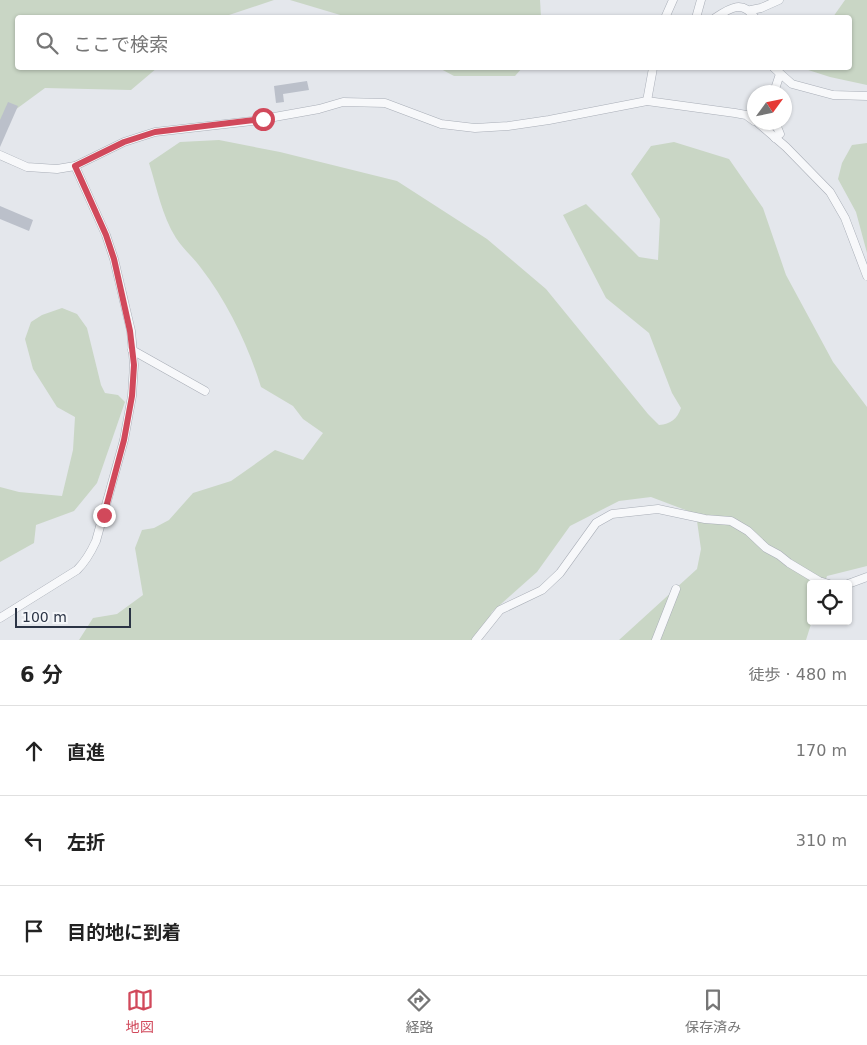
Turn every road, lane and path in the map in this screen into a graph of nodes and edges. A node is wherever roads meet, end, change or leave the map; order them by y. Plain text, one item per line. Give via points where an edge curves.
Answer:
1 (673, 0) edge
2 (702, 0) edge
3 (779, 0) edge
4 (751, 10) junction
5 (666, 15) edge
6 (697, 15) edge
7 (720, 15) edge
8 (754, 15) edge
9 (652, 70) edge
10 (776, 70) edge
11 (780, 74) junction
12 (776, 85) edge
13 (867, 96) edge
14 (647, 101) junction
15 (747, 117) edge
16 (766, 130) edge
17 (778, 130) edge
18 (776, 138) junction
19 (0, 156) edge
20 (75, 166) junction
21 (867, 276) edge
22 (132, 350) junction
23 (205, 391) dead end
24 (867, 577) edge
25 (817, 580) edge
26 (852, 583) edge
27 (676, 589) dead end
28 (0, 618) edge
29 (476, 640) edge
30 (656, 640) edge

1 - 5 street
2 - 6 street
3 - 4 street
4 - 7 street via 737,4
4 - 8 street
9 - 14 street
10 - 11 street
11 - 12 street
11 - 13 street via 792,84 833,95
14 - 15 street
14 - 20 street via 549,120 475,128 441,124 385,103 343,102 252,121 155,132 124,142
16 - 18 street
17 - 18 street via 780,134
18 - 21 street via 830,192 845,218
19 - 20 street via 27,167 57,169
20 - 22 street via 114,259
22 - 23 street
22 - 28 street via 134,380 124,440 91,553 78,570
24 - 26 street
25 - 29 street via 766,548 731,521 658,509 620,512 596,523 560,573 542,590 500,610
27 - 30 street

